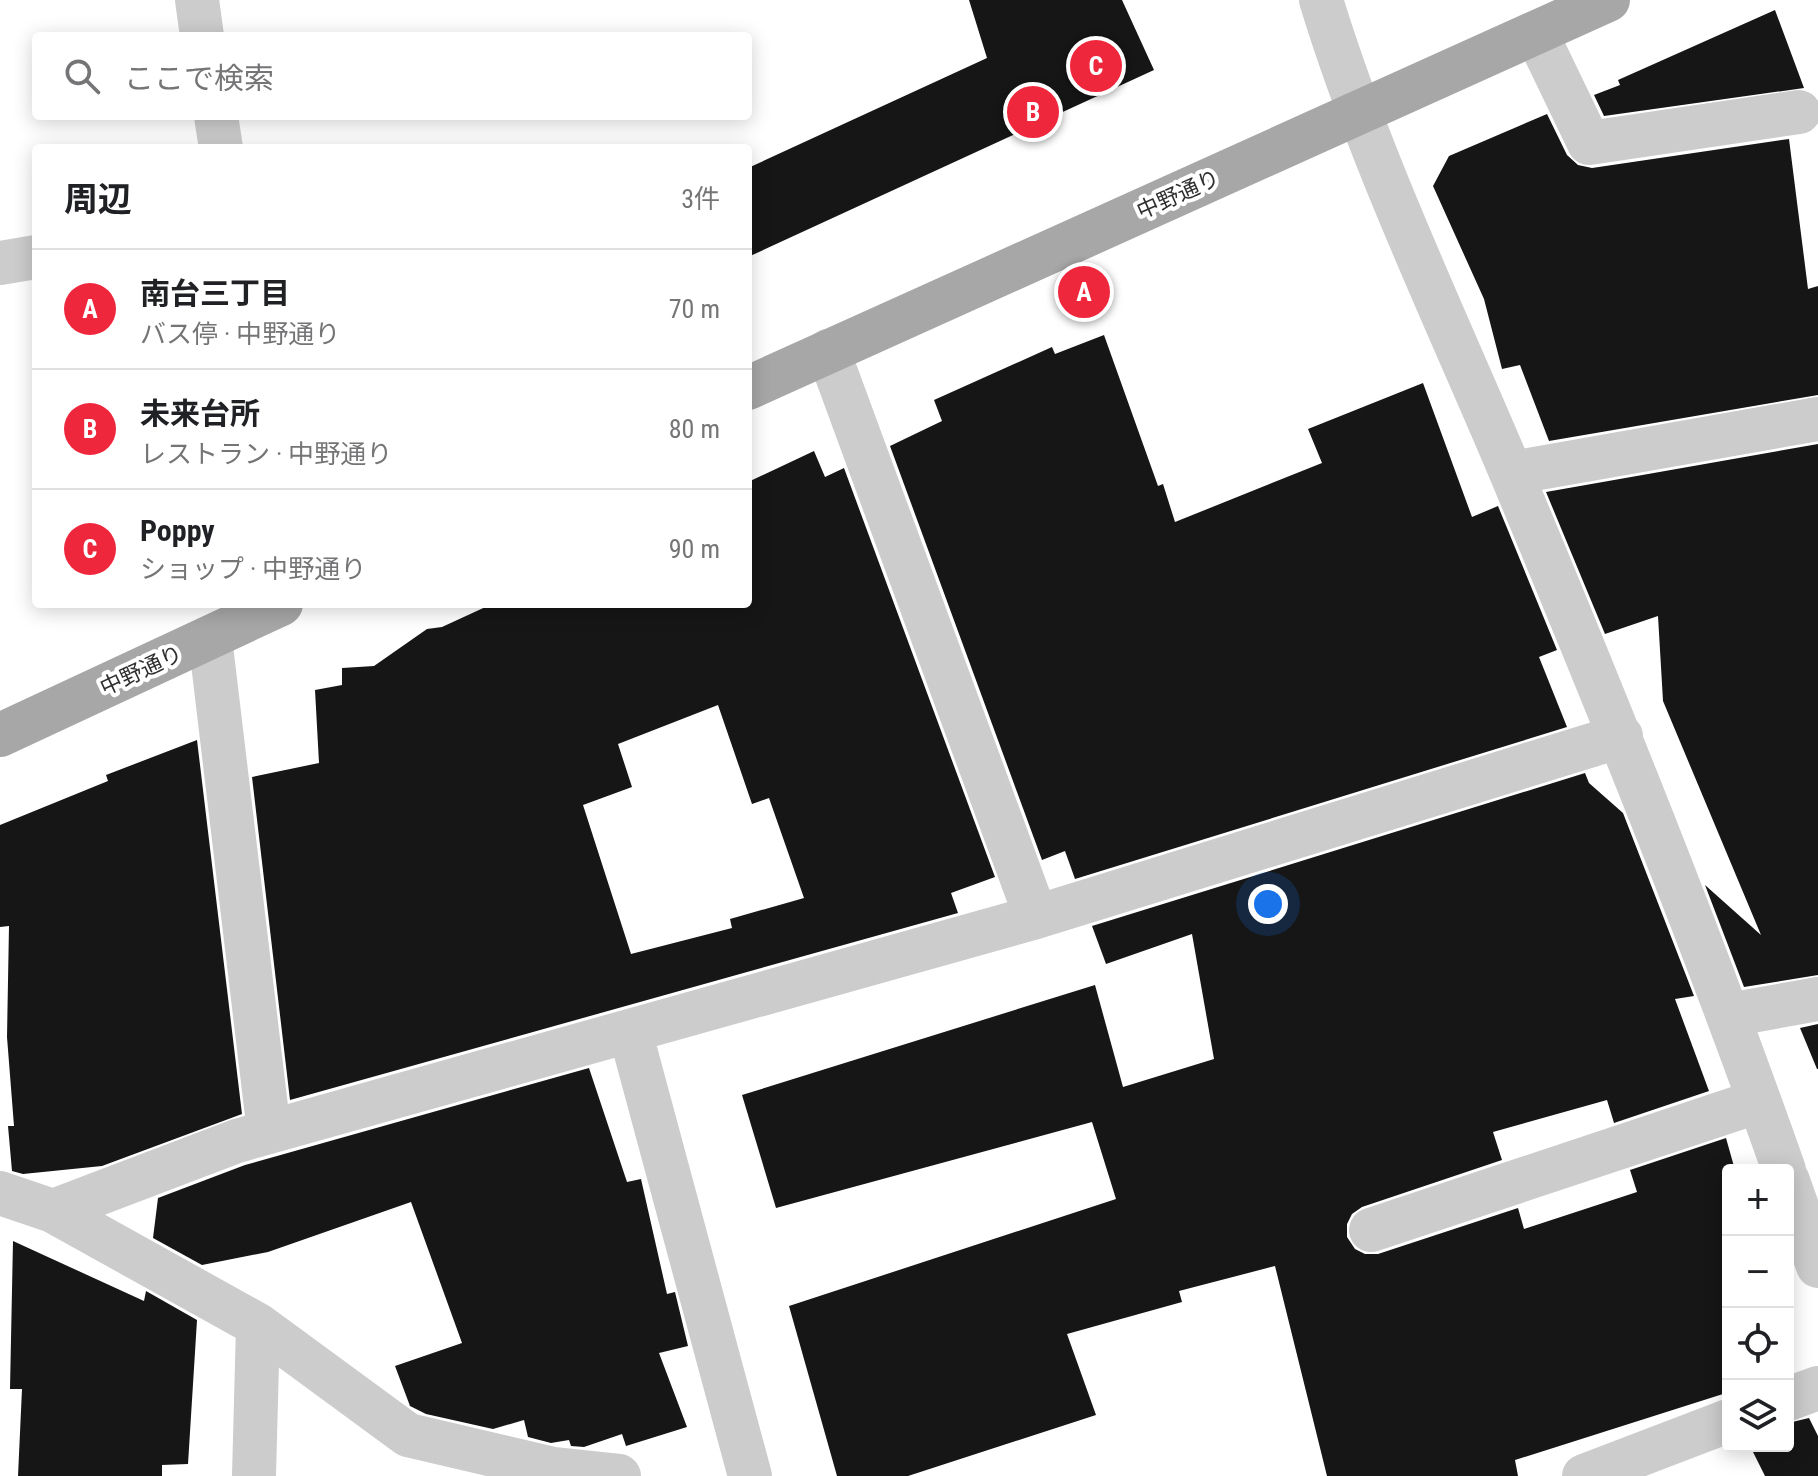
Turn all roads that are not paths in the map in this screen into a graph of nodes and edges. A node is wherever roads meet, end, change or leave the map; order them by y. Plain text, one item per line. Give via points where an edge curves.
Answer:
1 (197, 0) edge
2 (1321, 0) edge
3 (1608, 0) edge
4 (201, 32) edge
5 (1536, 33) junction
6 (1799, 112) dead end
7 (1360, 113) junction
8 (217, 120) edge
9 (220, 144) edge
10 (32, 258) edge
11 (0, 263) edge
12 (828, 351) junction
13 (752, 386) edge
14 (1818, 419) edge
15 (1511, 473) junction
16 (273, 608) edge
17 (210, 638) junction
18 (0, 735) edge
19 (1621, 736) junction
20 (1036, 917) junction
21 (1818, 999) edge
22 (1729, 1015) junction
23 (630, 1031) junction
24 (1759, 1101) junction
25 (269, 1132) junction
26 (1782, 1164) edge
27 (0, 1193) edge
28 (1794, 1198) edge
29 (53, 1211) junction
30 (1371, 1230) dead end
31 (1817, 1262) edge
32 (258, 1325) junction
33 (1818, 1388) edge
34 (1794, 1397) edge
35 (1722, 1423) edge
36 (254, 1476) edge
37 (619, 1476) edge
38 (750, 1476) edge
39 (1584, 1476) edge

1 - 4 street
2 - 7 street
3 - 5 main road, 中野通り
5 - 6 street via 1589,143
5 - 7 main road, 中野通り
7 - 12 main road, 中野通り
7 - 15 street
8 - 9 street
10 - 11 street
12 - 13 main road, 中野通り
12 - 20 street
14 - 15 street
15 - 19 street
16 - 17 main road, 中野通り
17 - 18 main road, 中野通り
17 - 25 street
19 - 20 street
19 - 22 street
20 - 23 street
21 - 22 street
22 - 24 street
23 - 25 street
23 - 38 street
24 - 26 street
24 - 30 street
25 - 29 street
27 - 29 street
28 - 31 street
29 - 32 street
32 - 36 street
32 - 37 street via 408,1435 553,1469
33 - 34 street
35 - 39 street

